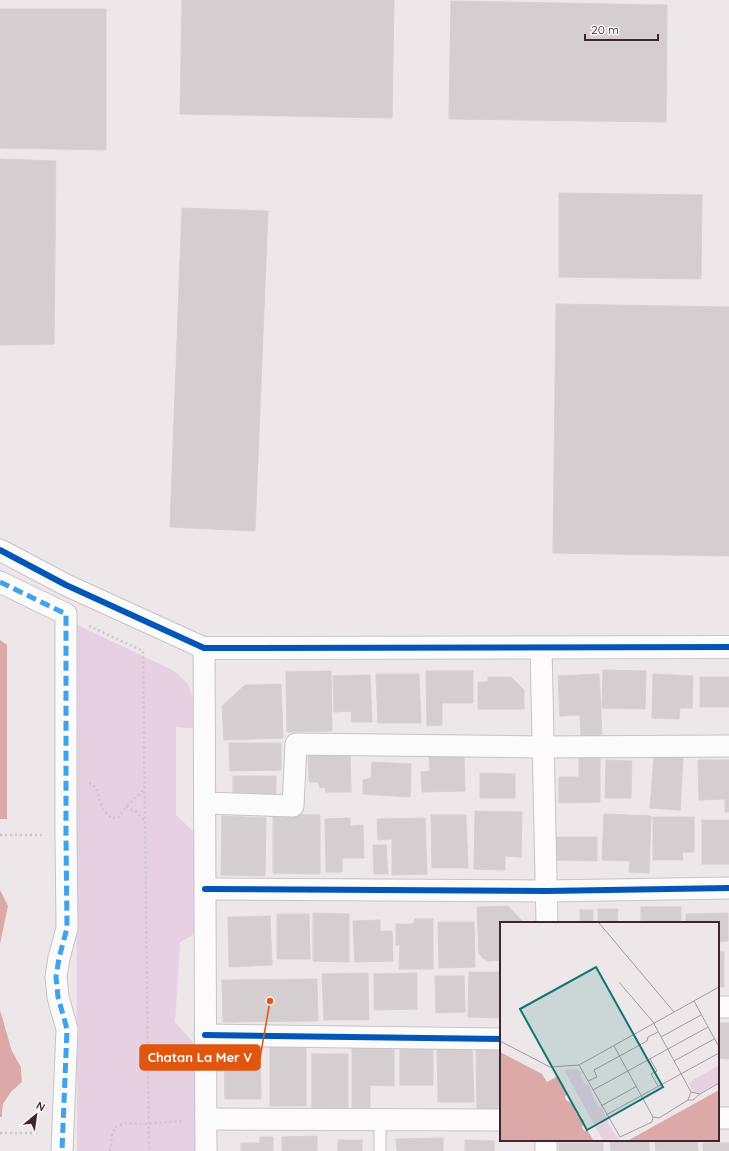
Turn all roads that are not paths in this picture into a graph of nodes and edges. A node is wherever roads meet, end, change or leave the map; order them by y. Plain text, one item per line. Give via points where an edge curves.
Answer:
1 (0, 550) edge
2 (0, 582) edge
3 (541, 647) junction
4 (729, 647) edge
5 (204, 648) junction
6 (729, 746) edge
7 (543, 747) junction
8 (205, 803) junction
9 (729, 888) edge
10 (205, 889) junction
11 (547, 891) junction
12 (547, 922) edge
13 (206, 1035) junction
14 (500, 1039) edge
15 (380, 1118) junction
16 (206, 1119) junction
17 (500, 1120) edge
18 (62, 1151) edge
19 (206, 1151) edge
20 (380, 1151) edge

1 - 5 street via 66,585
2 - 18 street via 66,614 67,928 56,977 58,997 67,1029
3 - 4 street
3 - 5 street
3 - 7 street
5 - 8 street
6 - 7 street
7 - 8 street via 296,744 293,806
7 - 11 street
8 - 10 street
9 - 11 street
10 - 11 street
10 - 13 street
11 - 12 street
13 - 14 street
13 - 16 street
15 - 16 street
15 - 17 street
15 - 20 lane
16 - 19 street

